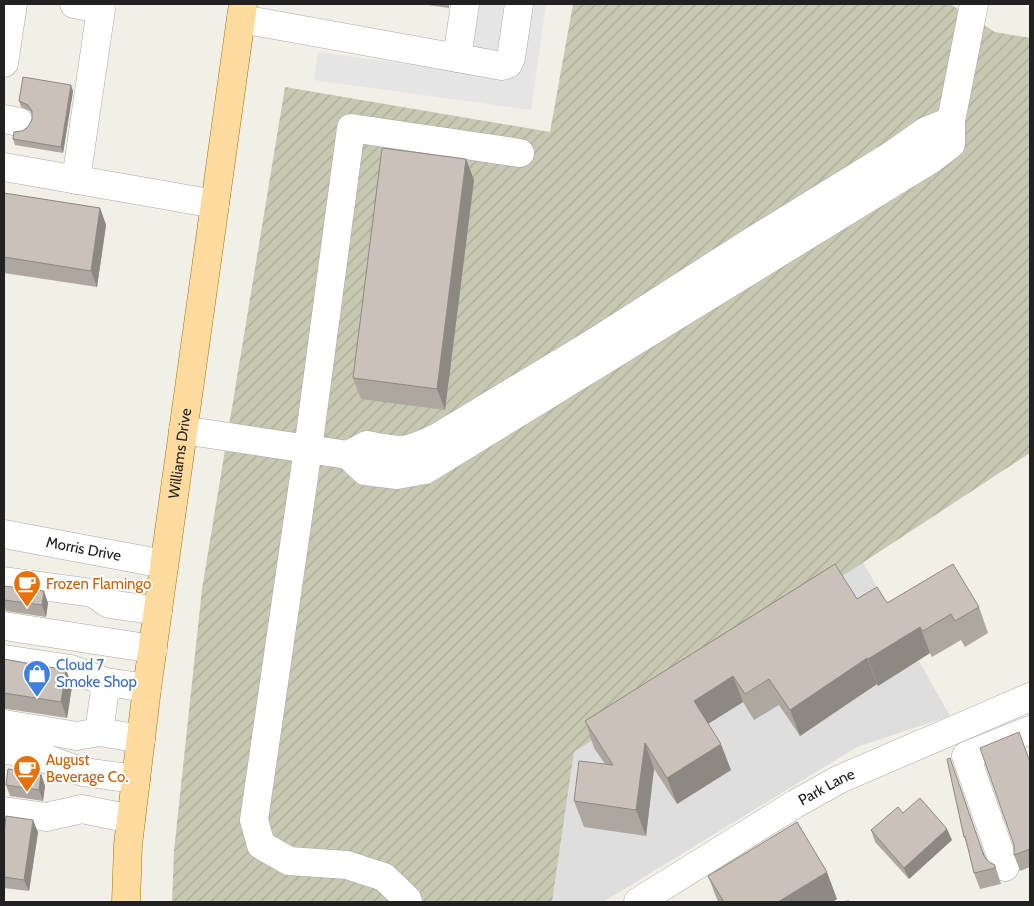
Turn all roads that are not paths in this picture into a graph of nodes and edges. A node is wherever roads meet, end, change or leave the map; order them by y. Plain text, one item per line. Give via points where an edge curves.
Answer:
1 (13, 4) edge
2 (74, 4) edge
3 (464, 4) edge
4 (519, 4) edge
5 (974, 4) edge
6 (102, 6) edge
7 (242, 11) edge
8 (457, 58) junction
9 (4, 63) edge
10 (520, 153) dead end
11 (4, 167) edge
12 (76, 180) junction
13 (215, 204) junction
14 (183, 430) junction
15 (308, 449) junction
16 (4, 534) edge
17 (164, 564) junction
18 (4, 581) edge
19 (158, 611) junction
20 (4, 626) edge
21 (153, 649) junction
22 (4, 658) edge
23 (106, 682) junction
24 (147, 688) junction
25 (1030, 697) edge
26 (4, 724) edge
27 (1030, 730) edge
28 (99, 732) junction
29 (142, 739) junction
30 (4, 750) edge
31 (136, 779) junction
32 (4, 811) edge
33 (131, 819) junction
34 (1005, 867) dead end
35 (126, 902) edge
36 (408, 902) edge
37 (638, 902) edge

1 - 9 street
2 - 6 street
3 - 8 street
4 - 8 street via 508,64 502,66
5 - 15 street via 951,121 951,144 933,158 782,237 468,432 425,470 397,475 365,471 348,455
6 - 12 street via 75,131
7 - 8 street
7 - 13 main road, Williams Drive
10 - 15 street via 351,128
11 - 12 street
12 - 13 street
13 - 14 main road, Williams Drive
14 - 15 street
14 - 17 main road, Williams Drive
15 - 36 street via 254,820 262,845 289,861 347,866 384,877
16 - 17 street, Morris Drive
17 - 19 main road, Williams Drive
18 - 19 street via 93,593 109,604
19 - 21 main road, Williams Drive
20 - 21 street
21 - 24 main road, Williams Drive
22 - 23 street via 71,669
23 - 24 street
23 - 28 street
24 - 29 main road, Williams Drive
25 - 37 street, Park Lane via 840,779
26 - 28 street via 77,736
27 - 34 street via 966,756
28 - 29 street
29 - 31 main road, Williams Drive
30 - 31 street via 27,752 83,772
31 - 33 main road, Williams Drive
32 - 33 street via 46,817 82,809
33 - 35 main road, Williams Drive

